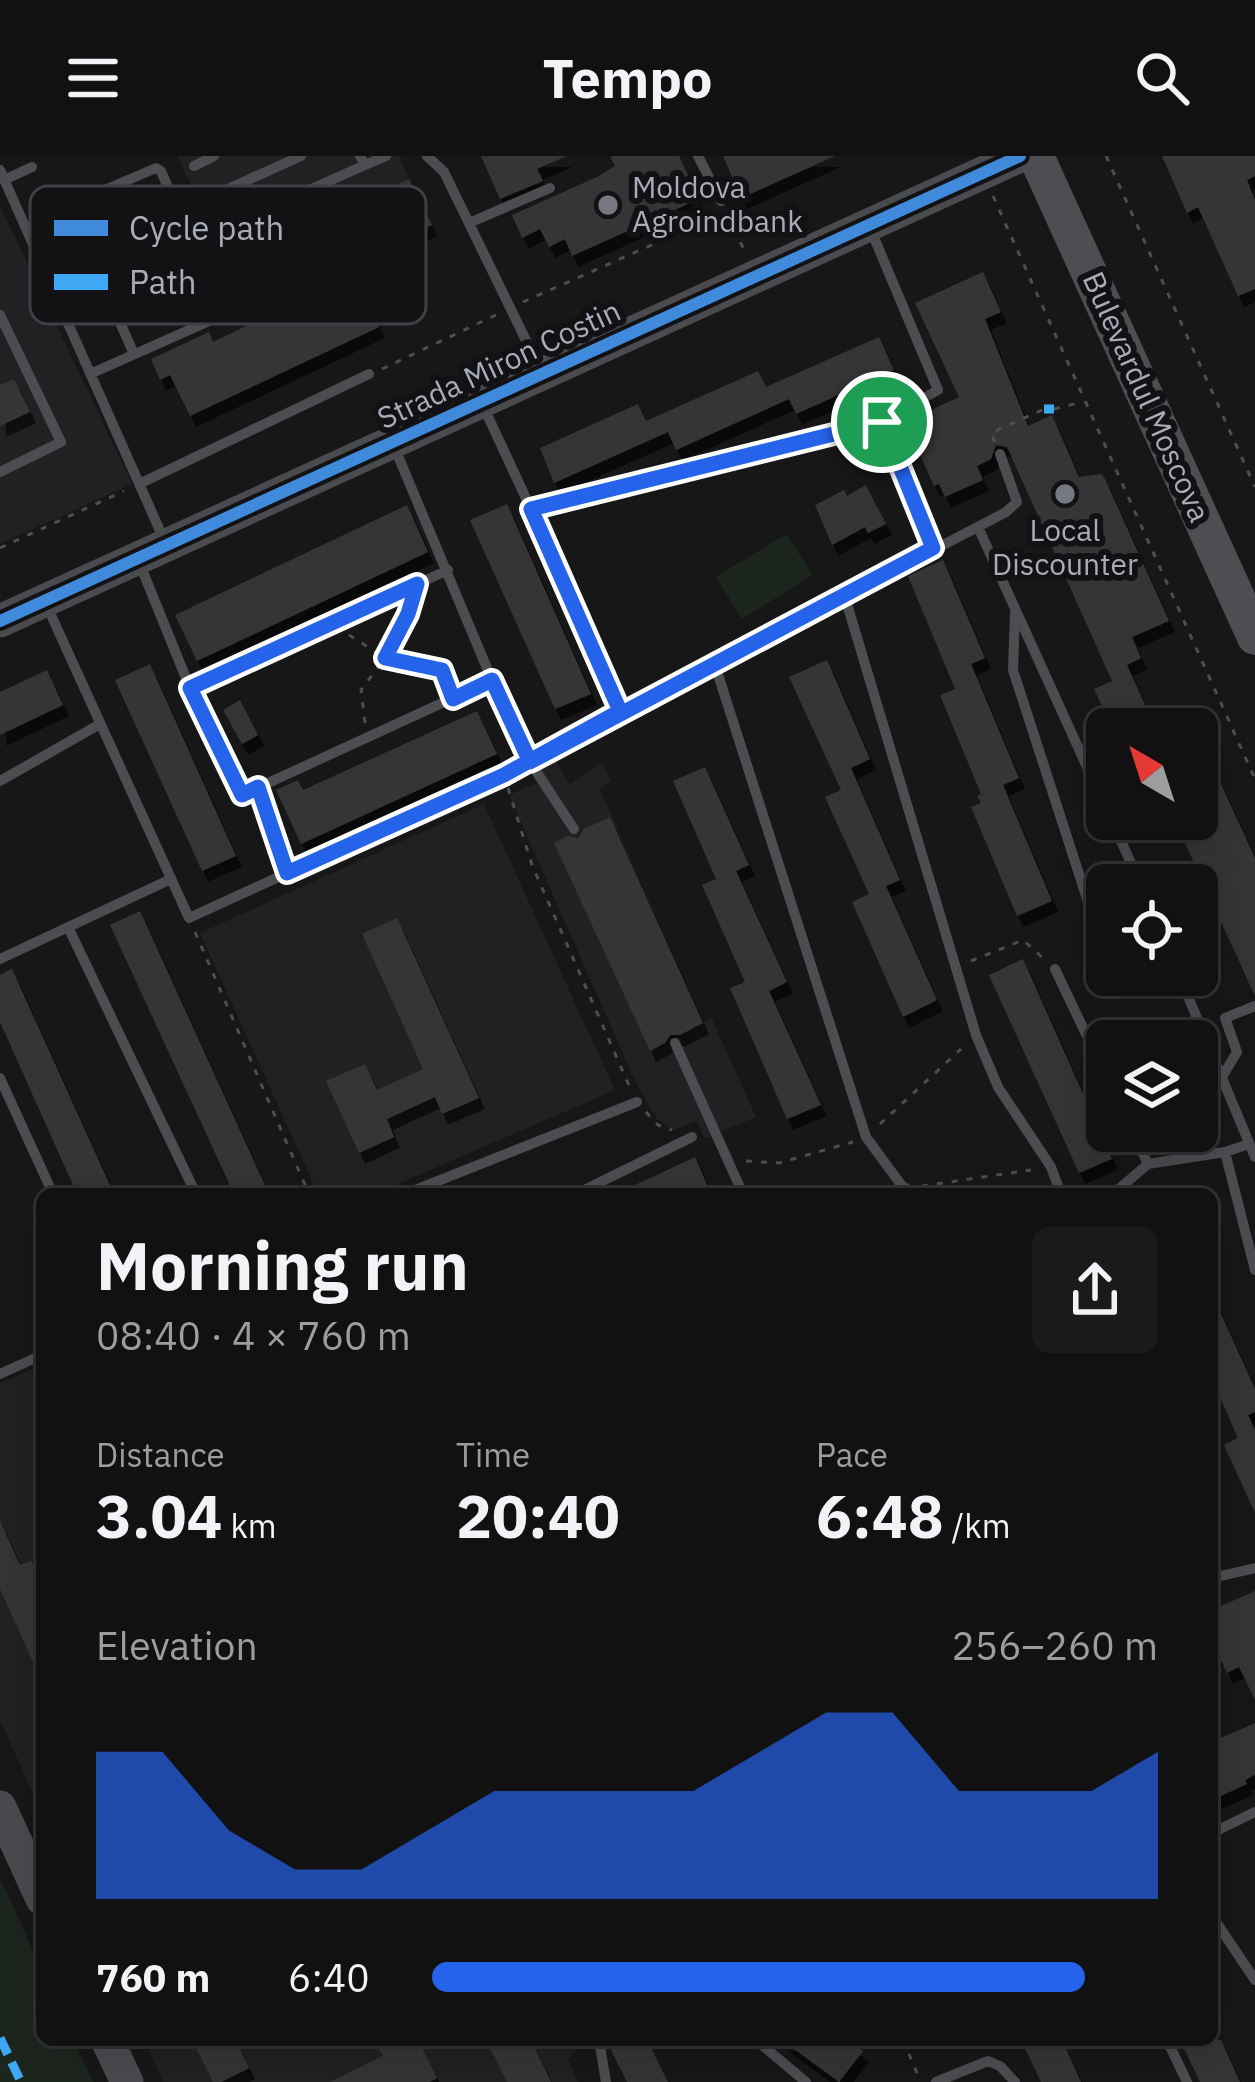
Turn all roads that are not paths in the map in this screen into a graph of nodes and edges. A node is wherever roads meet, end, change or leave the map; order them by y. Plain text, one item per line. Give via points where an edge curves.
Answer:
1 (214, 156) edge
2 (301, 156) edge
3 (386, 156) edge
4 (427, 156) edge
5 (437, 156) edge
6 (446, 156) edge
7 (698, 156) edge
8 (1020, 156) edge
9 (1036, 156) edge
10 (363, 161) edge
11 (194, 166) dead end
12 (32, 167) dead end
13 (444, 172) junction
14 (2, 176) edge
15 (114, 186) edge
16 (165, 186) edge
17 (235, 186) edge
18 (311, 186) edge
19 (550, 188) dead end
20 (724, 207) road end
21 (469, 223) junction
22 (869, 225) junction
23 (30, 239) edge
24 (0, 315) edge
25 (68, 324) edge
26 (121, 324) edge
27 (202, 324) edge
28 (134, 354) junction
29 (542, 371) junction
30 (90, 374) junction
31 (369, 374) road end
32 (481, 400) junction
33 (882, 422) junction
34 (392, 441) junction
35 (1000, 454) road end
36 (0, 472) edge
37 (139, 484) junction
38 (531, 509) junction
39 (978, 527) junction
40 (933, 548) junction
41 (152, 552) junction
42 (448, 570) junction
43 (844, 594) junction
44 (44, 601) junction
45 (1015, 609) junction
46 (0, 621) edge
47 (1255, 638) edge
48 (715, 662) junction
49 (492, 680) junction
50 (190, 688) junction
51 (620, 711) junction
52 (100, 724) junction
53 (530, 762) junction
54 (1086, 765) edge
55 (0, 781) edge
56 (574, 829) dead end
57 (171, 879) junction
58 (1086, 896) edge
59 (68, 927) junction
60 (0, 959) edge
61 (1055, 970) road end
62 (1188, 996) edge
63 (1255, 1006) edge
64 (1086, 1034) edge
65 (675, 1043) dead end
66 (1222, 1077) junction
67 (0, 1078) edge
68 (637, 1102) road end
69 (692, 1137) dead end
70 (1250, 1144) junction
71 (1142, 1152) edge
72 (1225, 1152) junction
73 (1255, 1157) edge
74 (1148, 1164) junction
75 (50, 1188) edge
76 (193, 1188) edge
77 (420, 1188) edge
78 (588, 1188) edge
79 (740, 1188) edge
80 (905, 1188) edge
81 (1059, 1188) edge
82 (1120, 1188) edge
83 (1255, 1270) edge
84 (36, 1357) edge
85 (0, 1373) edge
86 (1255, 1568) edge
87 (1218, 1577) edge
88 (0, 1808) edge
89 (1255, 1812) edge
90 (1218, 1830) edge
91 (36, 1881) edge
92 (1218, 1925) edge
93 (1255, 1980) edge
94 (110, 2046) edge
95 (600, 2046) edge
96 (763, 2046) edge
97 (1170, 2046) edge
98 (127, 2082) edge
99 (606, 2082) edge
100 (806, 2082) edge
101 (937, 2082) edge
102 (1015, 2082) edge
103 (1186, 2082) edge

1 - 11 lane
2 - 17 lane
3 - 10 lane
4 - 13 lane
5 - 13 lane
6 - 13 lane
7 - 20 lane
8 - 22 street, Strada Miron Costin
9 - 47 main road, Bulevardul Moscova
10 - 18 lane
12 - 14 lane
13 - 21 lane
14 - 23 lane
15 - 16 lane via 156,168
19 - 21 lane
21 - 29 lane
22 - 29 street, Strada Miron Costin
22 - 33 lane via 938,390
24 - 36 lane via 61,442
25 - 30 lane
26 - 28 lane
27 - 28 lane
28 - 30 lane
29 - 32 street, Strada Miron Costin
30 - 37 lane
31 - 37 lane
32 - 34 street, Strada Miron Costin
32 - 38 lane
33 - 38 lane
33 - 40 lane
34 - 41 street, Strada Miron Costin
34 - 42 lane
35 - 39 lane via 1017,502
37 - 41 lane
38 - 51 lane
39 - 40 lane
39 - 45 lane
40 - 43 lane
41 - 44 street, Strada Miron Costin
41 - 50 lane
42 - 49 lane
42 - 50 lane
43 - 48 lane
43 - 81 lane via 976,1035
44 - 46 street, Strada Miron Costin
44 - 52 lane
45 - 54 lane
45 - 58 lane via 1013,670
48 - 51 lane
48 - 80 lane via 866,1137
49 - 50 lane via 242,795
49 - 53 lane
51 - 53 lane
52 - 55 lane
52 - 57 lane
53 - 56 lane
53 - 57 lane via 189,918
57 - 59 lane
59 - 60 lane
59 - 76 lane
61 - 64 lane
62 - 66 lane
63 - 66 lane via 1225,1018 1237,1052
65 - 79 lane
66 - 70 lane
67 - 75 lane
68 - 77 lane
69 - 78 lane
70 - 72 lane
70 - 73 lane
71 - 74 lane
72 - 74 lane
72 - 83 lane
74 - 82 lane
84 - 85 lane
86 - 87 lane
88 - 91 street
89 - 90 lane
92 - 93 lane
94 - 98 street
95 - 99 lane
96 - 100 lane
97 - 103 lane
101 - 102 lane via 988,2061

